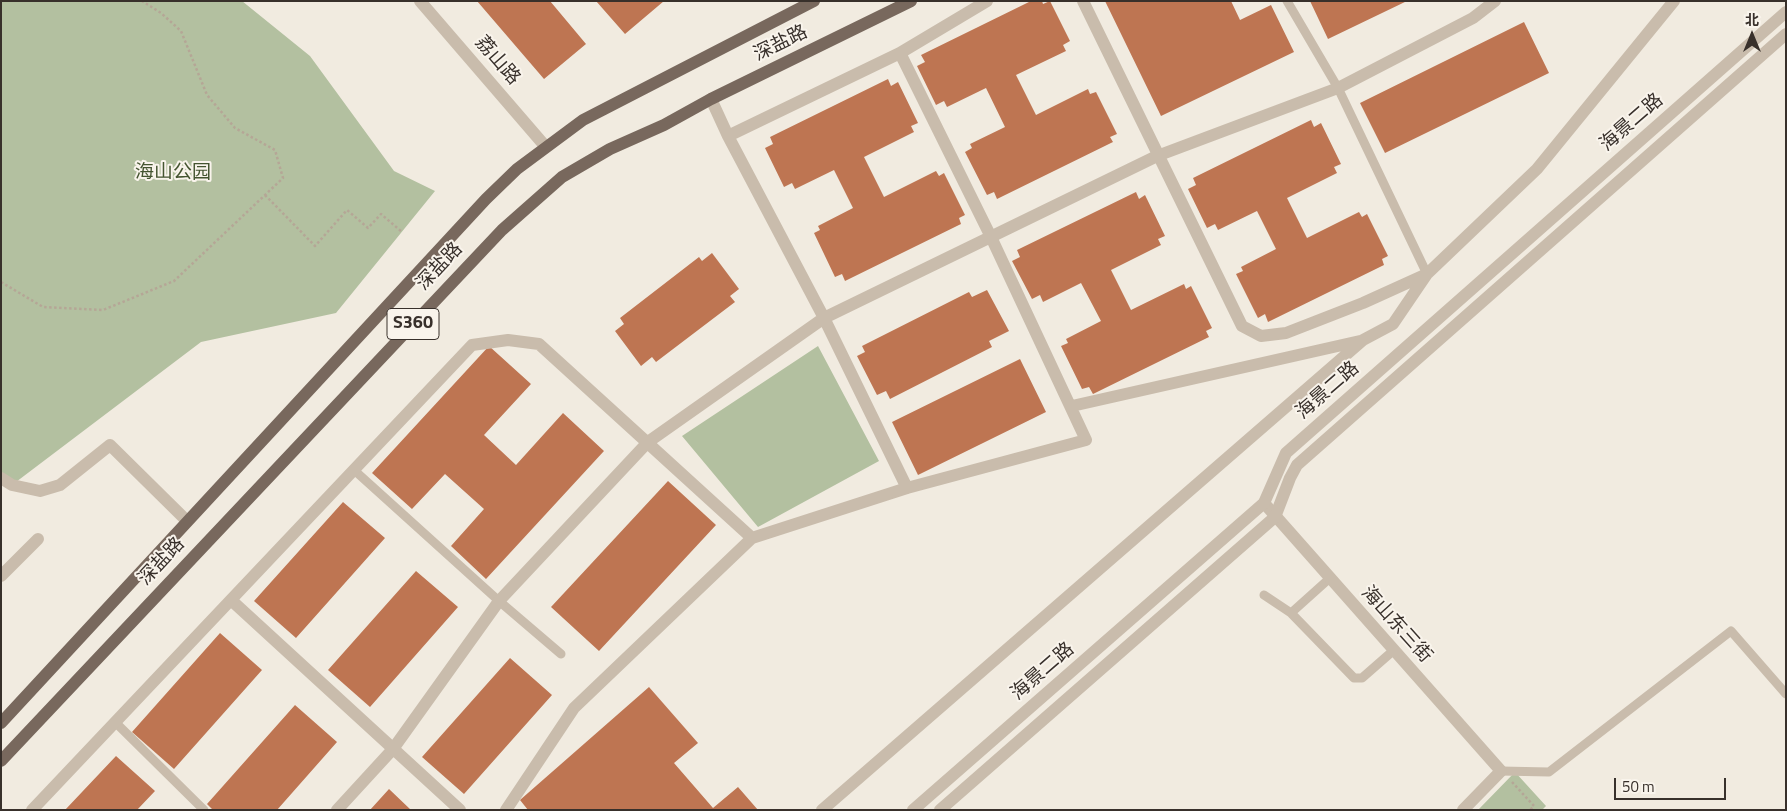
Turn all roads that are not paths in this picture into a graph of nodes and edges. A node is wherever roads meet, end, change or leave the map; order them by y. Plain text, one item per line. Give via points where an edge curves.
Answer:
1 (420, 1) edge
2 (814, 1) edge
3 (911, 1) edge
4 (987, 1) edge
5 (1083, 1) edge
6 (1287, 1) edge
7 (1495, 1) edge
8 (1674, 1) edge
9 (1786, 12) edge
10 (1786, 34) edge
11 (900, 53) junction
12 (1338, 88) junction
13 (711, 99) junction
14 (728, 136) junction
15 (546, 146) junction
16 (1157, 156) junction
17 (991, 237) junction
18 (1427, 274) junction
19 (824, 318) junction
20 (1363, 340) junction
21 (1072, 406) junction
22 (648, 442) junction
23 (354, 470) junction
24 (1, 478) edge
25 (907, 488) junction
26 (1264, 503) junction
27 (1276, 516) junction
28 (187, 521) junction
29 (752, 538) junction
30 (38, 539) dead end
31 (1, 576) edge
32 (1330, 578) junction
33 (1264, 595) dead end
34 (231, 600) junction
35 (499, 601) junction
36 (1290, 613) junction
37 (1394, 650) junction
38 (561, 654) dead end
39 (1786, 694) edge
40 (115, 722) junction
41 (1, 723) edge
42 (393, 749) junction
43 (1, 761) edge
44 (1501, 771) junction
45 (32, 810) edge
46 (204, 810) edge
47 (337, 810) edge
48 (460, 810) edge
49 (506, 810) edge
50 (822, 810) edge
51 (913, 810) edge
52 (940, 810) edge
53 (1463, 810) edge

1 - 15 street, 荔山路
2 - 15 main road, 深盐路 / S360 via 622,98
3 - 13 main road, 深盐路 / S360
4 - 11 street
5 - 16 street
6 - 12 lane
7 - 12 street via 1473,18
8 - 18 street via 1537,169
9 - 26 street, 海景二路 via 1286,453
10 - 27 street, 海景二路 via 1297,465
11 - 14 street
11 - 17 street
12 - 16 street
12 - 18 lane
13 - 14 street
13 - 43 main road, 深盐路 / S360 via 610,149 562,177 502,230
14 - 19 street
15 - 28 main road, 深盐路 / S360 via 486,199
16 - 17 street
16 - 18 street via 1242,326 1261,336 1286,333 1363,304
17 - 19 street
17 - 21 street
18 - 20 street via 1393,324
19 - 22 street
19 - 25 street
20 - 21 street
20 - 50 street
21 - 25 street via 1086,440
22 - 23 street via 539,344 508,340 472,345
22 - 29 street
22 - 35 street
23 - 34 street
23 - 35 lane
24 - 28 street via 12,485 40,491 60,485 110,445
25 - 29 street
26 - 27 street, 海山东三街
26 - 51 street, 海景二路
27 - 32 street, 海山东三街
27 - 52 street, 海景二路
28 - 41 main road, 深盐路 / S360
29 - 49 street via 574,708
30 - 31 street
32 - 36 lane
32 - 37 street, 海山东三街
33 - 36 lane
34 - 40 street
34 - 42 street
35 - 38 lane
35 - 42 street
36 - 37 lane via 1354,678 1362,678
37 - 44 street, 海山东三街
39 - 44 lane via 1731,631 1549,772
40 - 45 street
40 - 46 lane
42 - 47 street
42 - 48 street
44 - 53 street

